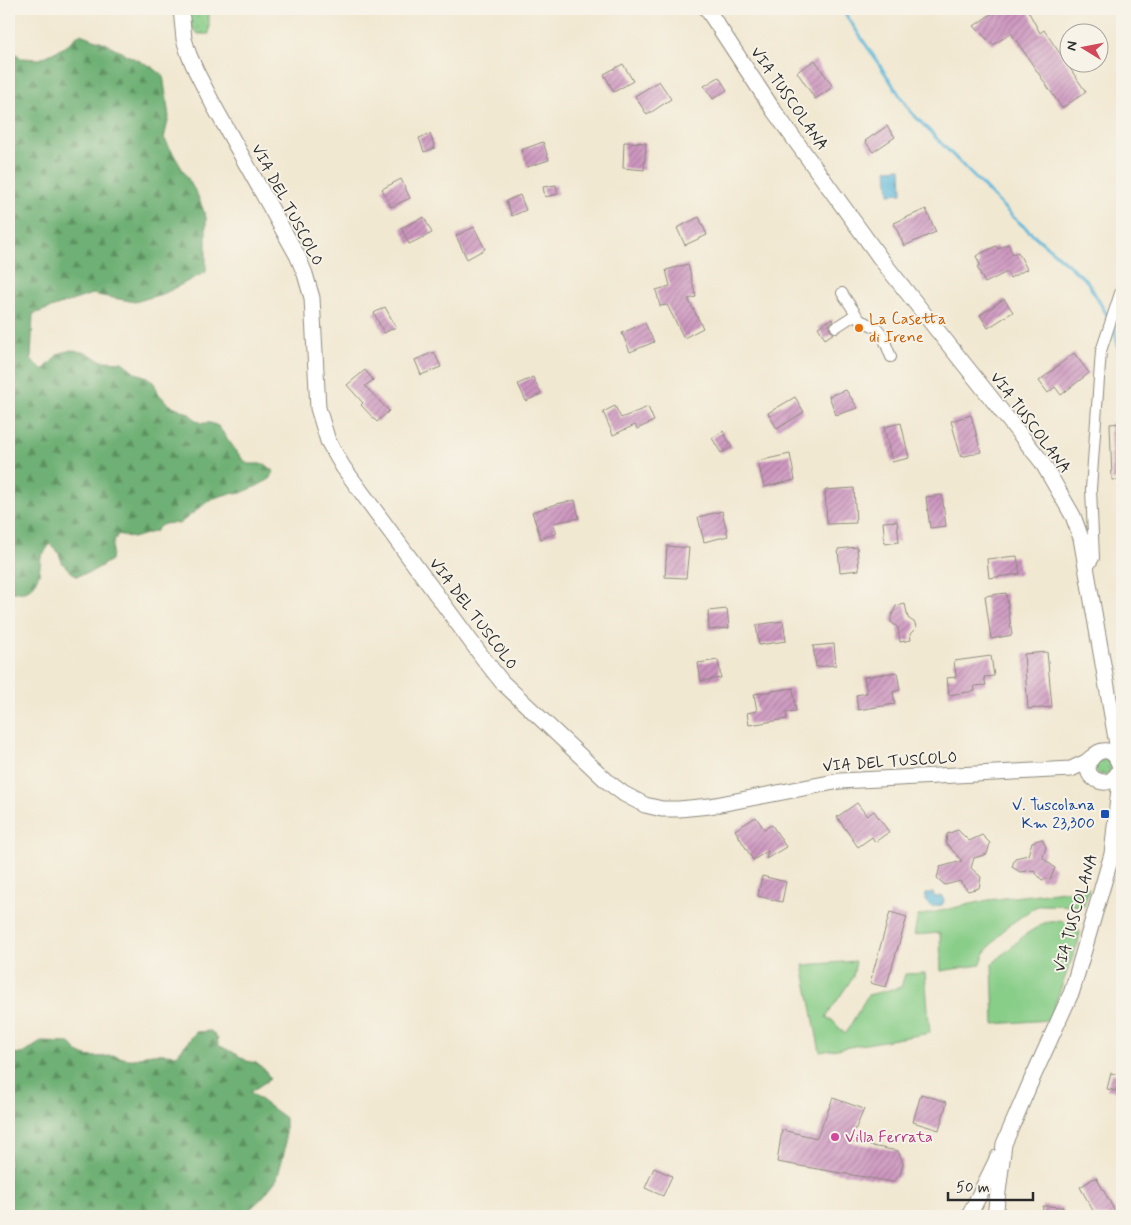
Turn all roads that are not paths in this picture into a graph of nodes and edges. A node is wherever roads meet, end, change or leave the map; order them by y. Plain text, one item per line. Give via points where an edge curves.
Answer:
1 (181, 9) edge
2 (706, 9) edge
3 (1122, 287) edge
4 (842, 293) dead end
5 (856, 314) junction
6 (836, 326) dead end
7 (891, 357) dead end
8 (1087, 570) junction
9 (1114, 725) junction
10 (1094, 755) junction
11 (1120, 766) junction
12 (1071, 769) junction
13 (1096, 780) junction
14 (1118, 803) junction
15 (1004, 1144) junction
16 (981, 1193) junction
17 (998, 1193) junction
18 (969, 1216) edge
19 (995, 1216) edge

1 - 12 street, VIA DEL TUSCOLO via 184,39 196,71 305,274 312,298 318,408 335,454 502,682 608,782 645,805 679,809 840,781
2 - 8 street, VIA TUSCOLANA via 774,111 883,262 1042,462 1073,516
3 - 8 street via 1101,351 1092,489 1094,558
4 - 5 street
5 - 6 street
5 - 7 street via 860,320 878,328
8 - 9 street, VIA TUSCOLANA
9 - 10 street via 1108,742
9 - 11 street, VIA TUSCOLANA
10 - 11 street via 1108,752 1116,757
10 - 12 street
10 - 13 street via 1089,770
11 - 13 street via 1112,780
11 - 14 street, VIA TUSCOLANA
12 - 13 street
13 - 14 street via 1114,795
14 - 15 street, VIA TUSCOLANA via 1112,854 1072,991
15 - 16 street
15 - 17 street, VIA TUSCOLANA
16 - 17 street
16 - 18 street
17 - 19 street, VIA TUSCOLANA

